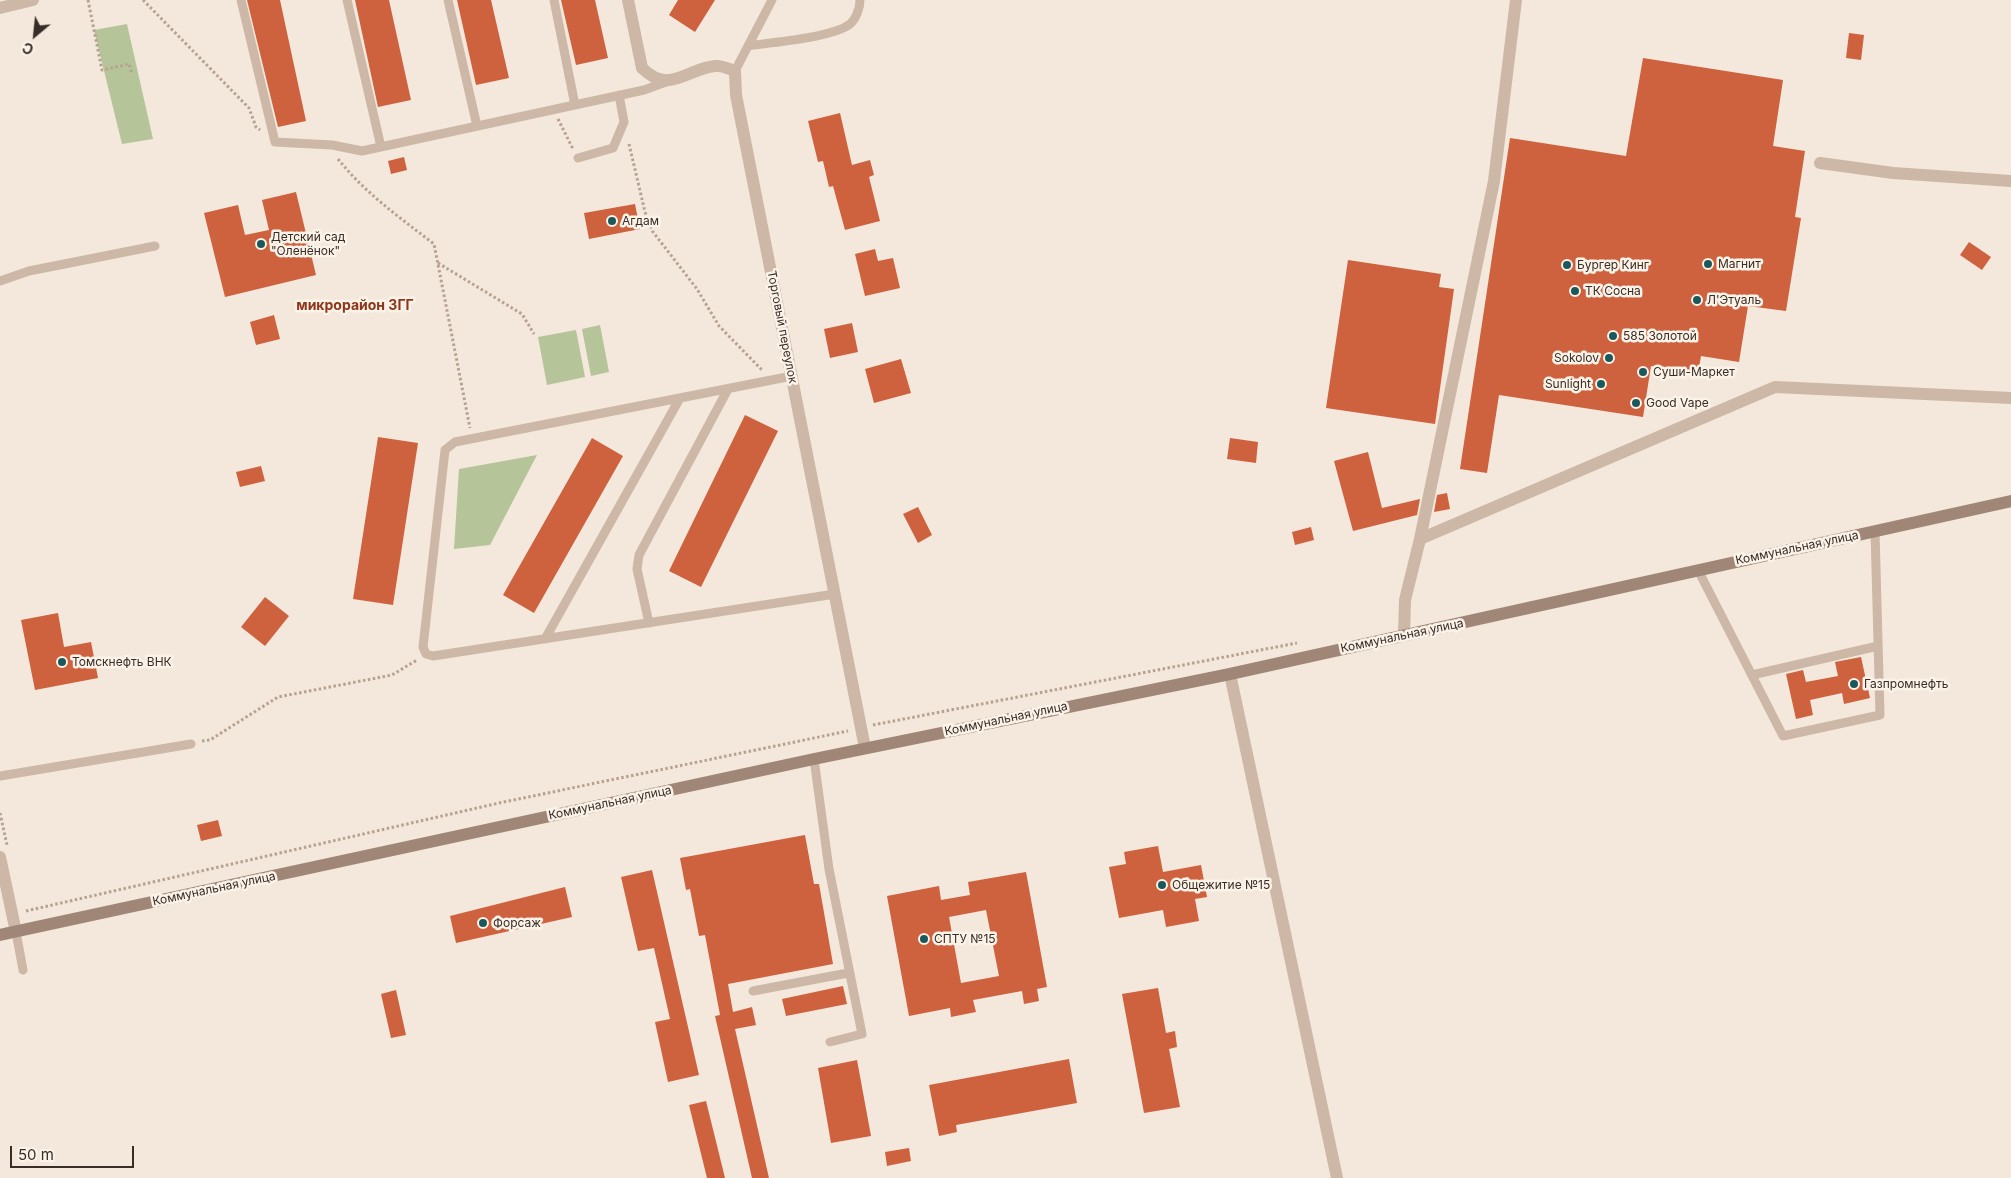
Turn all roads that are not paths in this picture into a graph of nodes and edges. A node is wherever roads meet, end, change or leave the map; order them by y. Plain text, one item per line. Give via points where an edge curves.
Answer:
1 (29, 0) edge
2 (241, 0) edge
3 (347, 0) edge
4 (448, 0) edge
5 (554, 0) edge
6 (628, 0) edge
7 (772, 0) edge
8 (860, 0) edge
9 (1516, 0) edge
10 (0, 8) edge
11 (748, 46) junction
12 (735, 71) junction
13 (666, 82) junction
14 (619, 95) junction
15 (575, 105) junction
16 (477, 126) junction
17 (381, 147) junction
18 (578, 158) road end
19 (1820, 163) dead end
20 (2011, 181) edge
21 (155, 246) dead end
22 (0, 280) edge
23 (792, 376) junction
24 (728, 388) junction
25 (680, 398) junction
26 (2011, 398) edge
27 (2011, 501) edge
28 (1874, 531) junction
29 (1420, 539) junction
30 (1698, 570) junction
31 (835, 594) junction
32 (649, 623) junction
33 (1404, 635) junction
34 (545, 639) junction
35 (1878, 646) junction
36 (1230, 674) junction
37 (1752, 675) junction
38 (191, 744) road end
39 (866, 748) junction
40 (814, 759) junction
41 (0, 776) edge
42 (4, 853) edge
43 (16, 932) junction
44 (0, 935) edge
45 (23, 970) dead end
46 (848, 973) junction
47 (753, 991) dead end
48 (830, 1042) dead end
49 (1337, 1178) edge

1 - 10 street
2 - 17 lane via 275,142 332,145 362,151
3 - 17 lane
4 - 16 lane
5 - 15 lane
6 - 13 street via 642,68 649,75
7 - 11 lane
8 - 11 lane via 851,24 834,32
9 - 29 street via 1494,181
11 - 12 lane
12 - 13 street via 717,65
12 - 23 street, Торговый переулок via 736,95
13 - 14 lane
14 - 15 lane
14 - 18 lane via 624,122 613,148
15 - 16 lane
16 - 17 lane
19 - 20 street via 1894,173
21 - 22 lane via 29,271
23 - 24 lane
23 - 31 street, Торговый переулок
24 - 25 lane
24 - 32 lane via 639,555 637,569
25 - 34 lane
25 - 34 lane via 472,438 455,442 445,450 423,647 426,654 433,656
26 - 29 street via 1775,387
27 - 28 main road, Коммунальная улица
28 - 30 main road, Коммунальная улица
28 - 35 lane
29 - 33 street via 1405,600
30 - 33 main road, Коммунальная улица
30 - 37 lane
31 - 32 lane
31 - 39 street, Торговый переулок
32 - 34 lane
33 - 36 main road, Коммунальная улица
35 - 37 lane
35 - 37 lane via 1880,715 1784,736
36 - 39 main road, Коммунальная улица
36 - 49 street
38 - 41 lane
39 - 40 main road, Коммунальная улица
40 - 43 main road, Коммунальная улица
40 - 46 lane
42 - 43 street
43 - 44 main road, Коммунальная улица
43 - 45 lane
46 - 47 lane
46 - 48 lane via 862,1034

